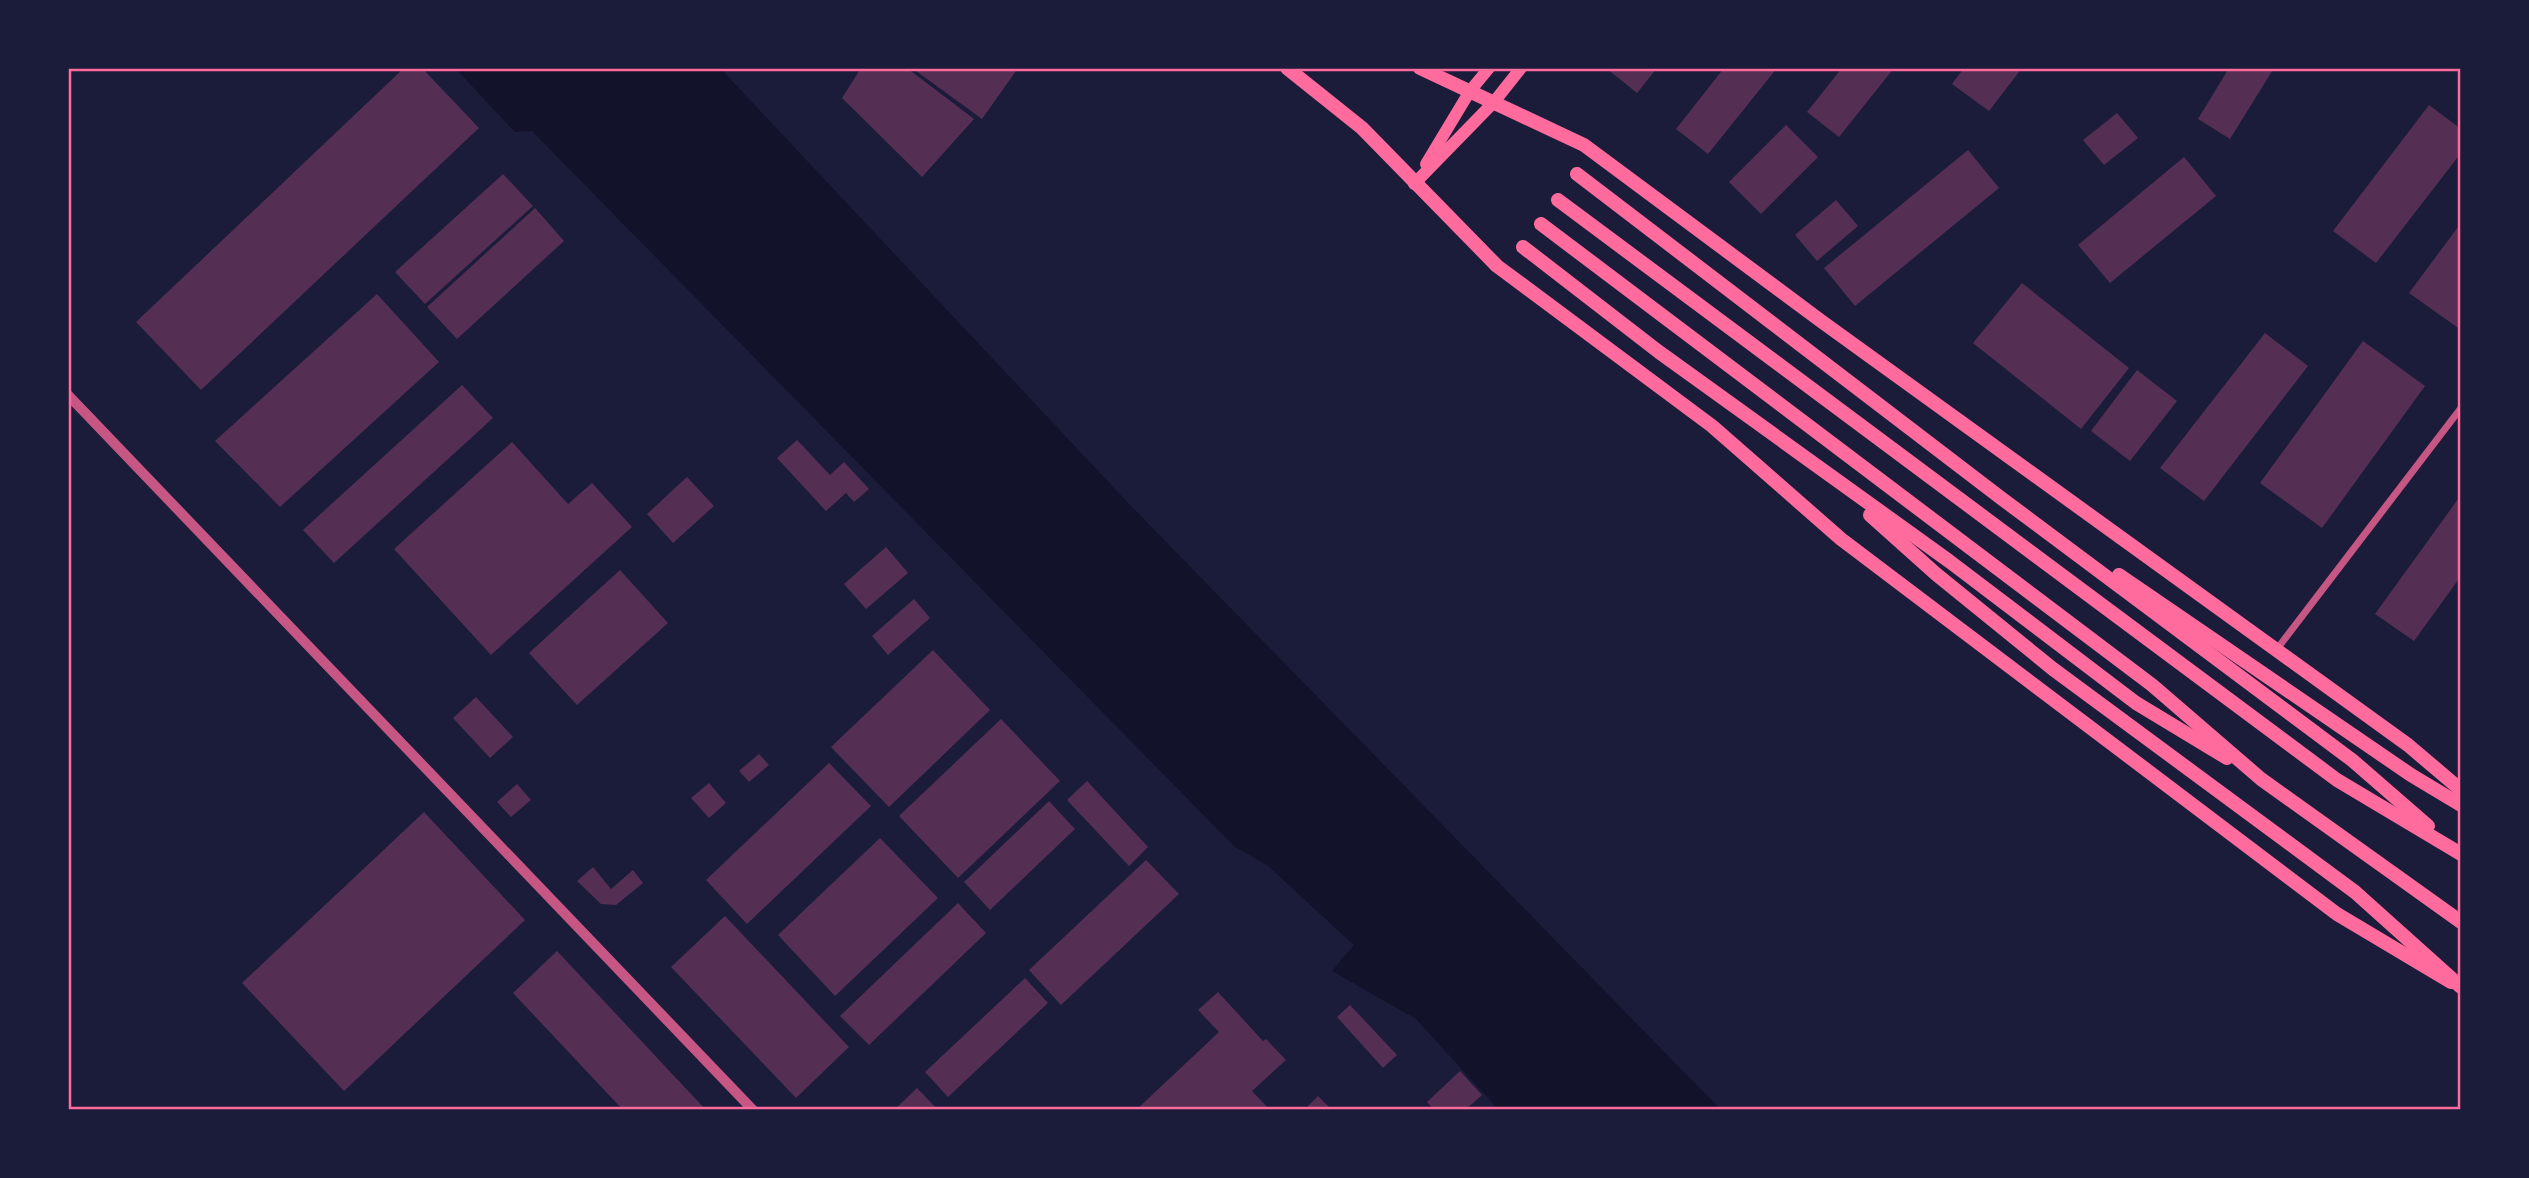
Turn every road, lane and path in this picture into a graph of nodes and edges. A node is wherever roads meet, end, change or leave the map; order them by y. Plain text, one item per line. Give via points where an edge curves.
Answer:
1 (1287, 68) edge
2 (1420, 68) edge
3 (1489, 68) edge
4 (1521, 68) edge
5 (1470, 91) junction
6 (1494, 102) junction
7 (1577, 174) dead end
8 (1414, 184) junction
9 (1558, 200) dead end
10 (1541, 224) dead end
11 (1523, 247) dead end
12 (68, 395) edge
13 (2461, 408) edge
14 (1819, 470) junction
15 (2001, 498) junction
16 (2276, 650) junction
17 (2261, 779) junction
18 (2461, 790) edge
19 (2461, 804) edge
20 (2459, 853) edge
21 (2461, 922) edge
22 (2461, 988) edge
23 (754, 1110) edge

1 - 8 main road via 1344,111
2 - 5 main road
3 - 5 main road
4 - 6 main road
5 - 6 main road
5 - 8 main road
6 - 8 main road
6 - 16 main road via 1584,145
7 - 15 main road
8 - 22 main road via 1497,266 1712,426 1841,539 2337,914
9 - 20 main road via 2337,780
10 - 17 main road via 2152,685
11 - 14 main road
12 - 23 street
13 - 16 street
14 - 17 main road via 1949,561 2136,703
14 - 22 main road via 2032,652 2355,892
15 - 19 main road via 2207,632 2411,775
15 - 20 main road via 2352,760
16 - 18 main road
17 - 21 main road

